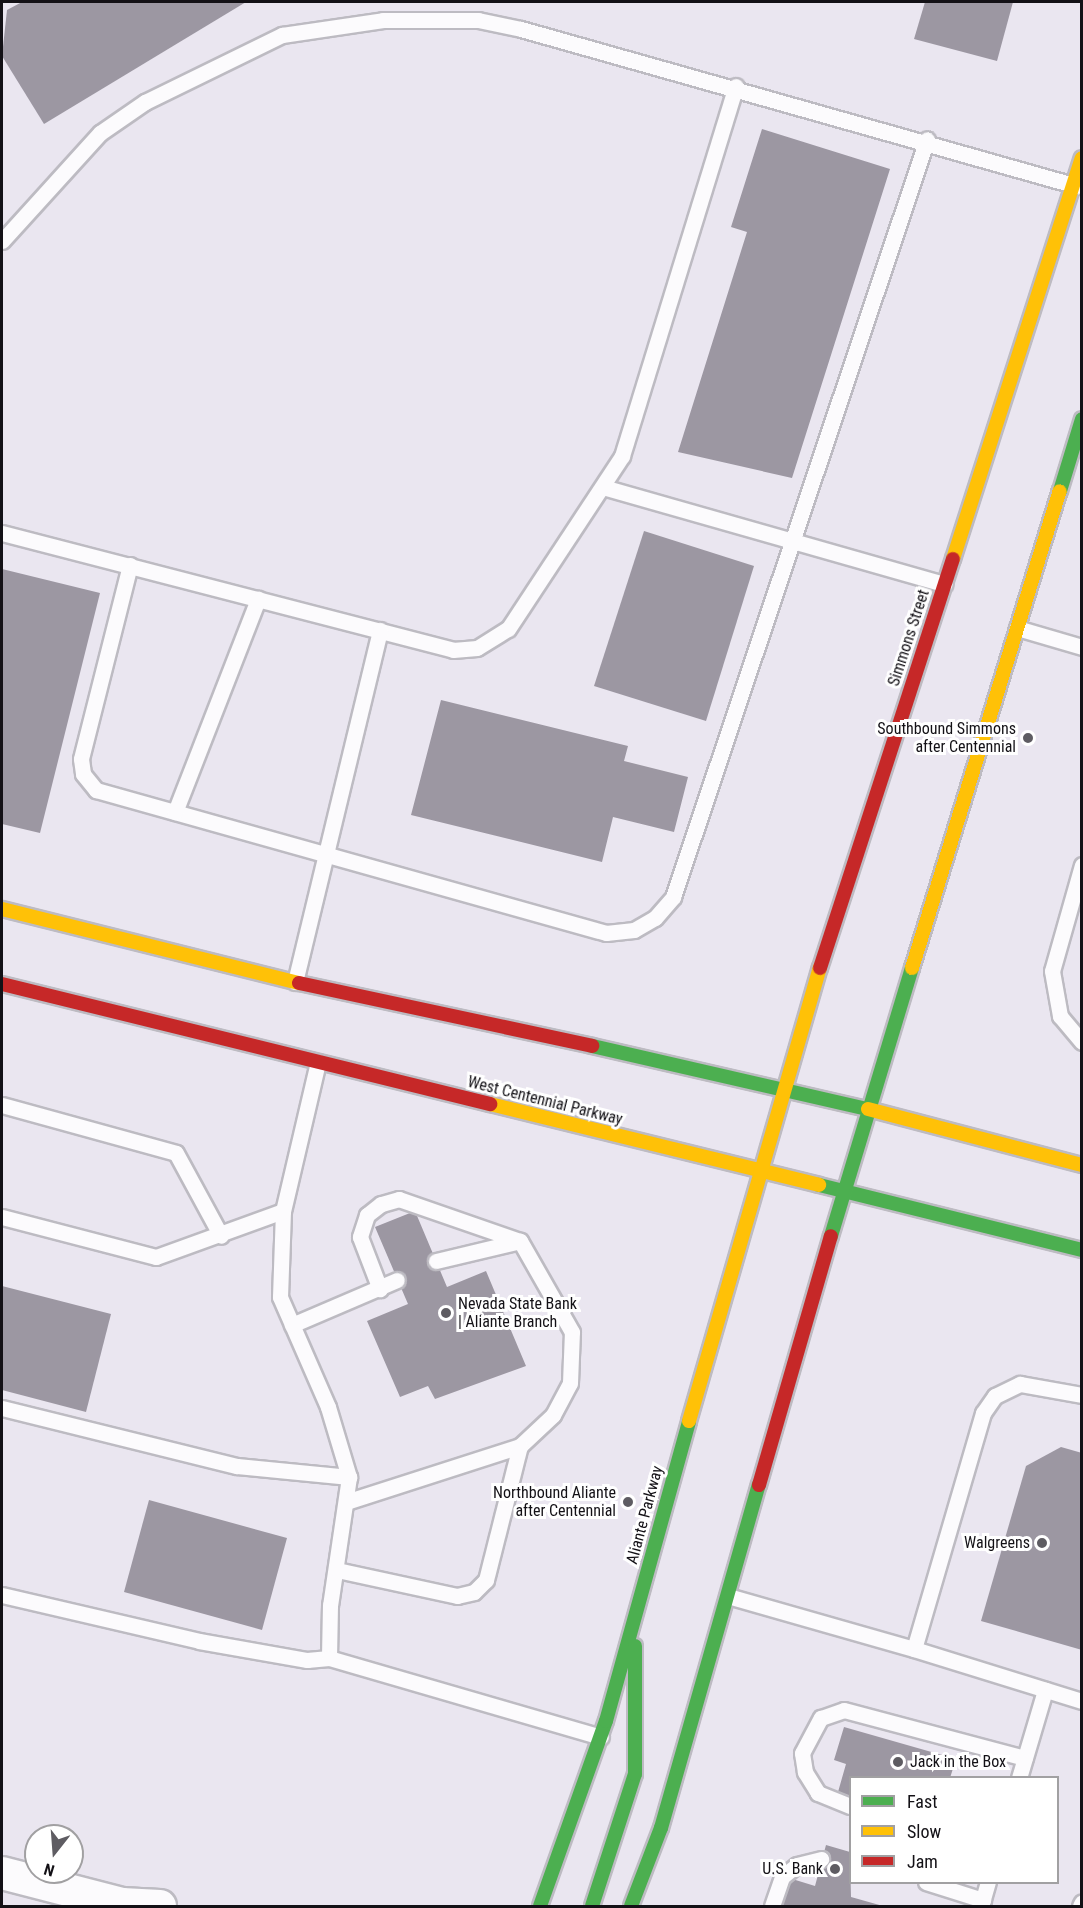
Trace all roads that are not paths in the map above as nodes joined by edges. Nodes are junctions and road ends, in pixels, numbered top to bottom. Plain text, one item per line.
1 (736, 86) junction
2 (927, 139) junction
3 (1082, 158) edge
4 (1077, 186) edge
5 (2, 242) edge
6 (1082, 419) edge
7 (603, 487) junction
8 (2, 533) edge
9 (793, 542) junction
10 (130, 565) junction
11 (944, 584) junction
12 (258, 599) junction
13 (1017, 628) junction
14 (380, 630) junction
15 (1082, 647) edge
16 (175, 812) junction
17 (325, 853) junction
18 (1082, 865) edge
19 (2, 909) edge
20 (295, 982) junction
21 (2, 984) edge
22 (1082, 1042) edge
23 (318, 1062) junction
24 (782, 1087) junction
25 (2, 1105) edge
26 (868, 1111) junction
27 (770, 1129) joint
28 (1082, 1165) edge
29 (757, 1171) junction
30 (843, 1193) junction
31 (283, 1211) junction
32 (2, 1216) edge
33 (221, 1236) junction
34 (520, 1241) junction
35 (1082, 1250) edge
36 (436, 1261) dead end
37 (397, 1280) dead end
38 (380, 1289) junction
39 (292, 1325) junction
40 (1082, 1395) edge
41 (2, 1408) edge
42 (520, 1446) junction
43 (349, 1477) junction
44 (349, 1501) junction
45 (337, 1570) junction
46 (2, 1595) edge
47 (728, 1596) junction
48 (634, 1618) junction
49 (914, 1649) junction
50 (329, 1658) junction
51 (1045, 1690) junction
52 (1082, 1701) edge
53 (600, 1737) junction
54 (1024, 1758) junction
55 (1020, 1776) edge
56 (849, 1806) edge
57 (821, 1859) dead end
58 (2, 1873) edge
59 (931, 1884) edge
60 (987, 1884) edge
61 (982, 1903) edge
62 (160, 1906) edge
63 (540, 1906) edge
64 (592, 1906) edge
65 (631, 1906) edge
66 (772, 1906) edge

1 - 2 lane
1 - 5 lane
1 - 7 lane
2 - 4 lane
2 - 9 lane
3 - 4 main road, Simmons Street
4 - 11 main road, Simmons Street
6 - 13 main road
7 - 9 lane
7 - 14 lane
8 - 10 lane
9 - 11 lane
9 - 17 lane
10 - 12 lane
10 - 16 lane
11 - 24 main road, Simmons Street
12 - 14 lane
12 - 16 lane
13 - 15 lane
13 - 26 main road
14 - 17 lane
16 - 17 lane
17 - 20 lane
18 - 22 lane
19 - 20 main road
20 - 24 main road
21 - 23 main road, West Centennial Parkway
23 - 29 main road, West Centennial Parkway
23 - 31 lane
24 - 26 main road
24 - 27 main road, Simmons Street
25 - 33 lane
26 - 28 main road
26 - 30 main road
27 - 29 main road, Aliante Parkway
29 - 30 main road, West Centennial Parkway
29 - 48 main road, Aliante Parkway
30 - 35 main road, West Centennial Parkway
30 - 47 main road
31 - 33 lane
31 - 39 lane
32 - 33 lane
34 - 36 lane
34 - 38 lane
34 - 42 lane
37 - 38 lane
38 - 39 lane
39 - 43 lane
40 - 49 lane
41 - 43 lane
42 - 44 lane
42 - 45 lane
43 - 44 lane
44 - 45 lane
45 - 50 lane
46 - 50 lane
47 - 49 lane
47 - 65 main road
48 - 53 main road, Aliante Parkway
48 - 64 main road
49 - 51 lane
50 - 53 lane
51 - 52 lane
51 - 54 lane
53 - 63 main road, Aliante Parkway
54 - 55 lane
54 - 56 lane
57 - 66 lane
58 - 62 street
59 - 61 lane
60 - 61 lane

